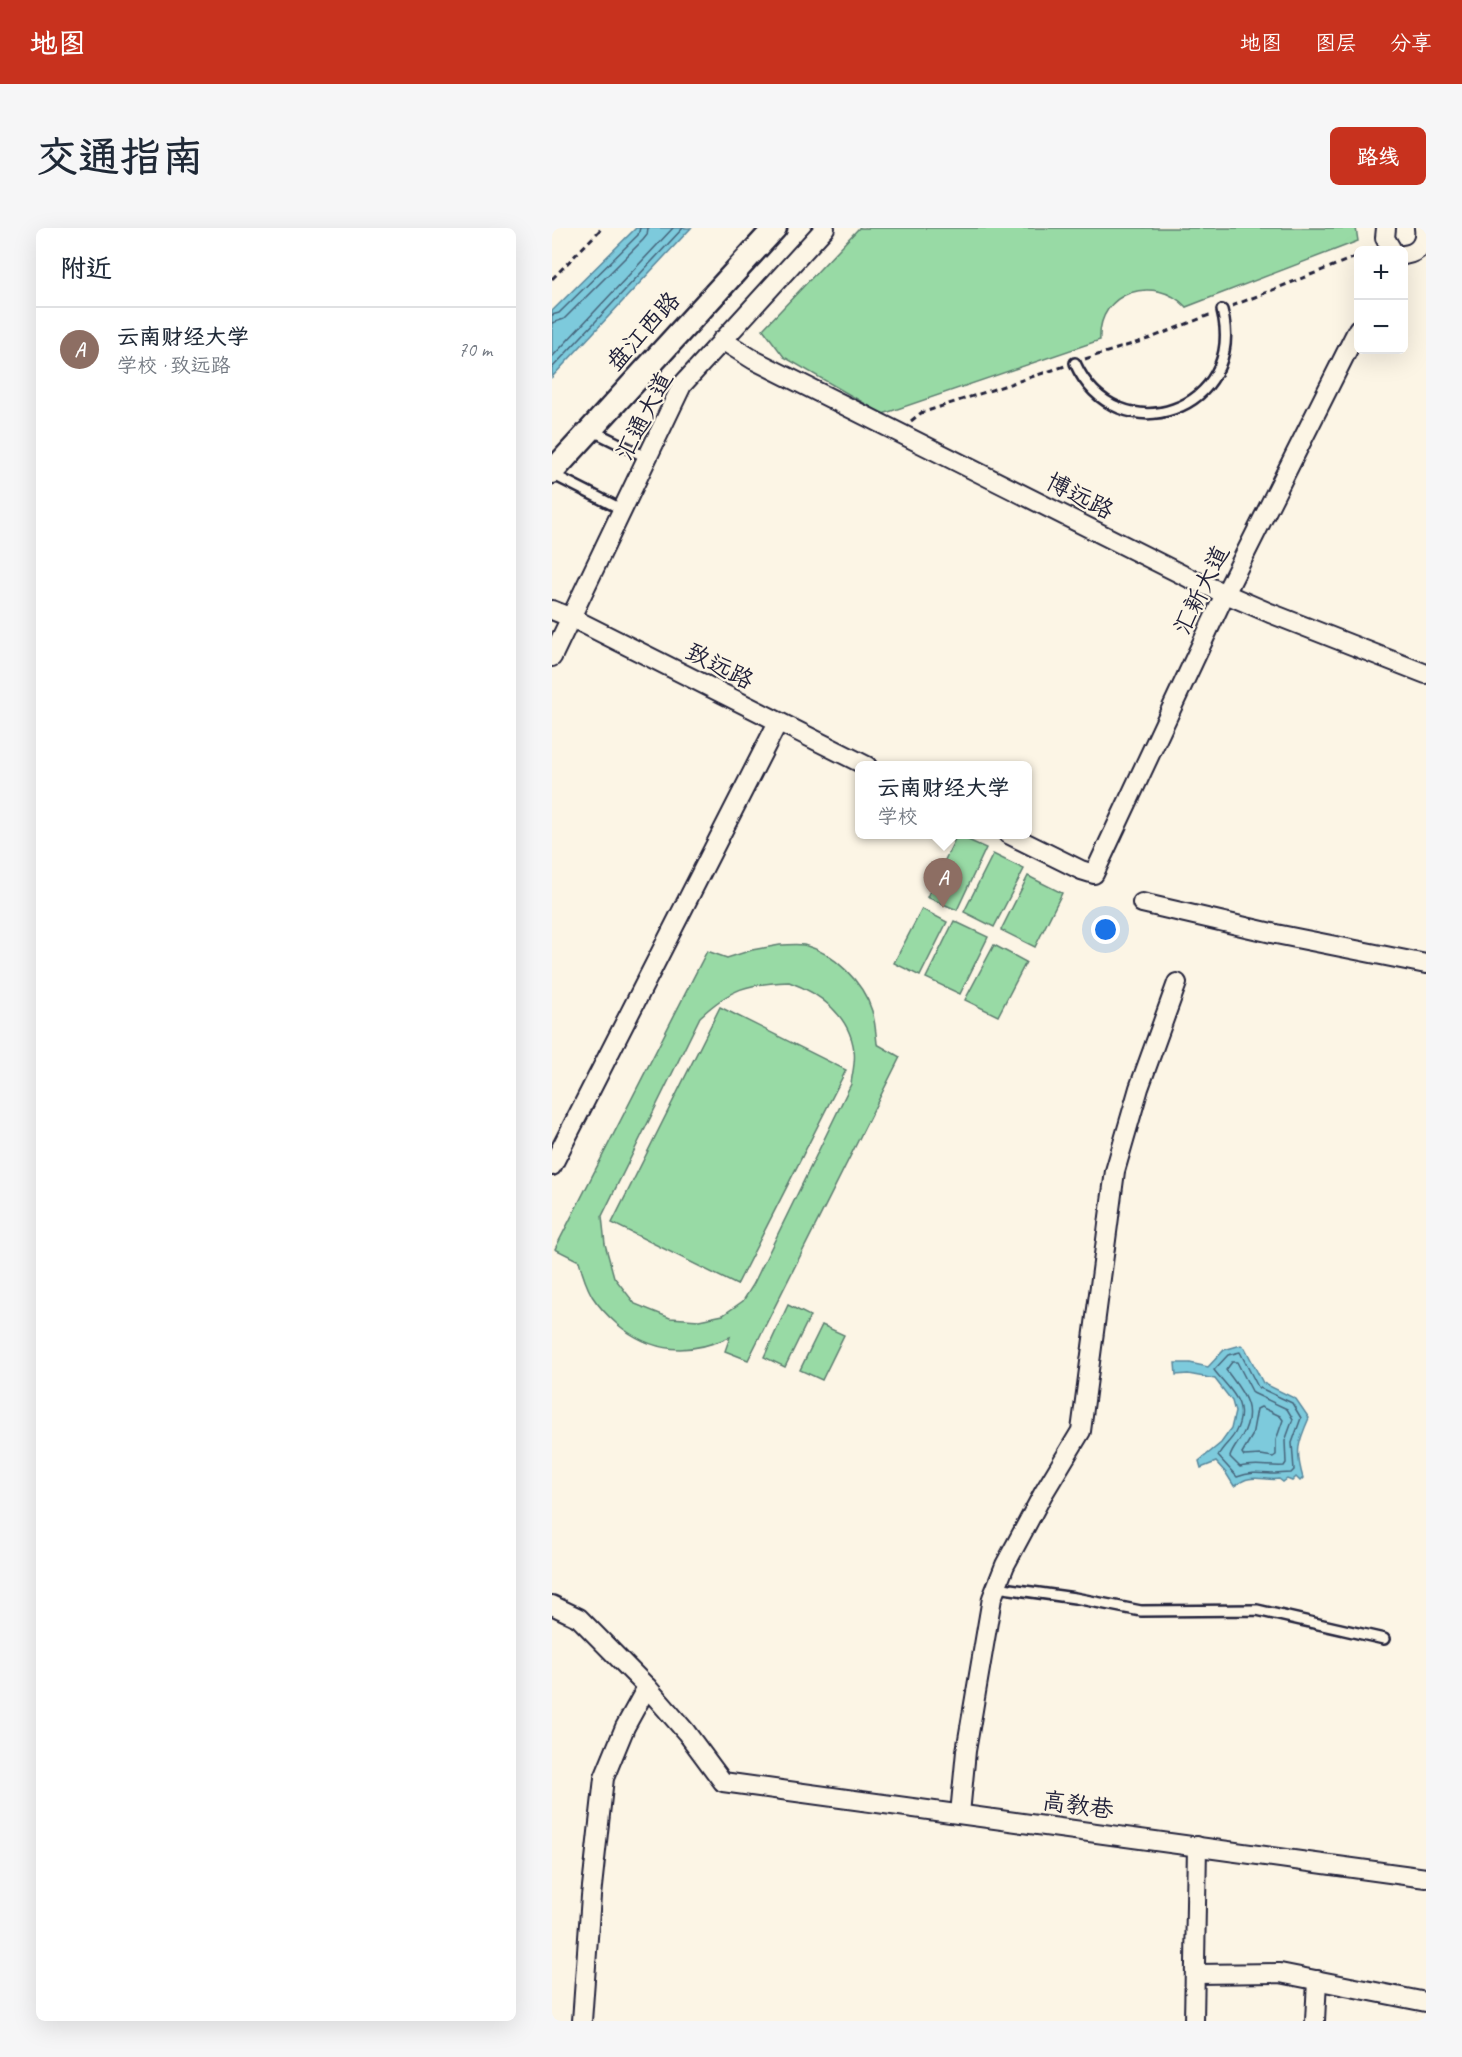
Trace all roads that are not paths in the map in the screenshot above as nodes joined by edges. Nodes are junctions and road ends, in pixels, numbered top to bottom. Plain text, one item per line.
1 (775, 228) edge
2 (825, 228) edge
3 (1386, 228) edge
4 (1425, 234) edge
5 (1389, 246) edge
6 (1408, 254) edge
7 (1222, 310) road end
8 (1354, 339) edge
9 (722, 340) junction
10 (1075, 363) road end
11 (590, 430) junction
12 (648, 458) junction
13 (552, 473) edge
14 (623, 510) junction
15 (1225, 594) junction
16 (552, 610) edge
17 (572, 618) junction
18 (552, 657) edge
19 (1426, 674) edge
20 (778, 722) junction
21 (859, 761) edge
22 (1018, 839) edge
23 (1142, 903) dead end
24 (1426, 964) edge
25 (1177, 983) dead end
26 (552, 1166) edge
27 (996, 1587) junction
28 (552, 1605) edge
29 (1384, 1639) dead end
30 (647, 1687) junction
31 (960, 1814) junction
32 (1197, 1846) junction
33 (1426, 1878) edge
34 (1195, 1974) junction
35 (1317, 1980) junction
36 (1426, 2002) edge
37 (582, 2021) edge
38 (1194, 2021) edge
39 (1315, 2021) edge

1 - 11 street, 盘江西路
2 - 9 street, 汇通大道
3 - 5 street
4 - 6 street
7 - 10 lane
8 - 15 street, 汇新大道
9 - 12 street, 汇通大道
9 - 15 street, 博远路
11 - 12 lane
11 - 13 street, 盘江西路
12 - 14 street, 汇通大道
13 - 14 lane
14 - 17 street, 汇通大道
15 - 19 street, 博远路
15 - 22 street, 汇新大道
16 - 17 street, 致远路
17 - 18 street, 汇通大道
17 - 20 street, 致远路
20 - 21 street, 致远路
20 - 26 street
23 - 24 street
25 - 27 street
27 - 29 lane
27 - 31 street
28 - 30 street
30 - 31 street, 高教巷
30 - 37 street
31 - 32 street, 高教巷
32 - 33 street, 高教巷
32 - 34 street
34 - 35 street
34 - 38 street
35 - 36 street
35 - 39 street

